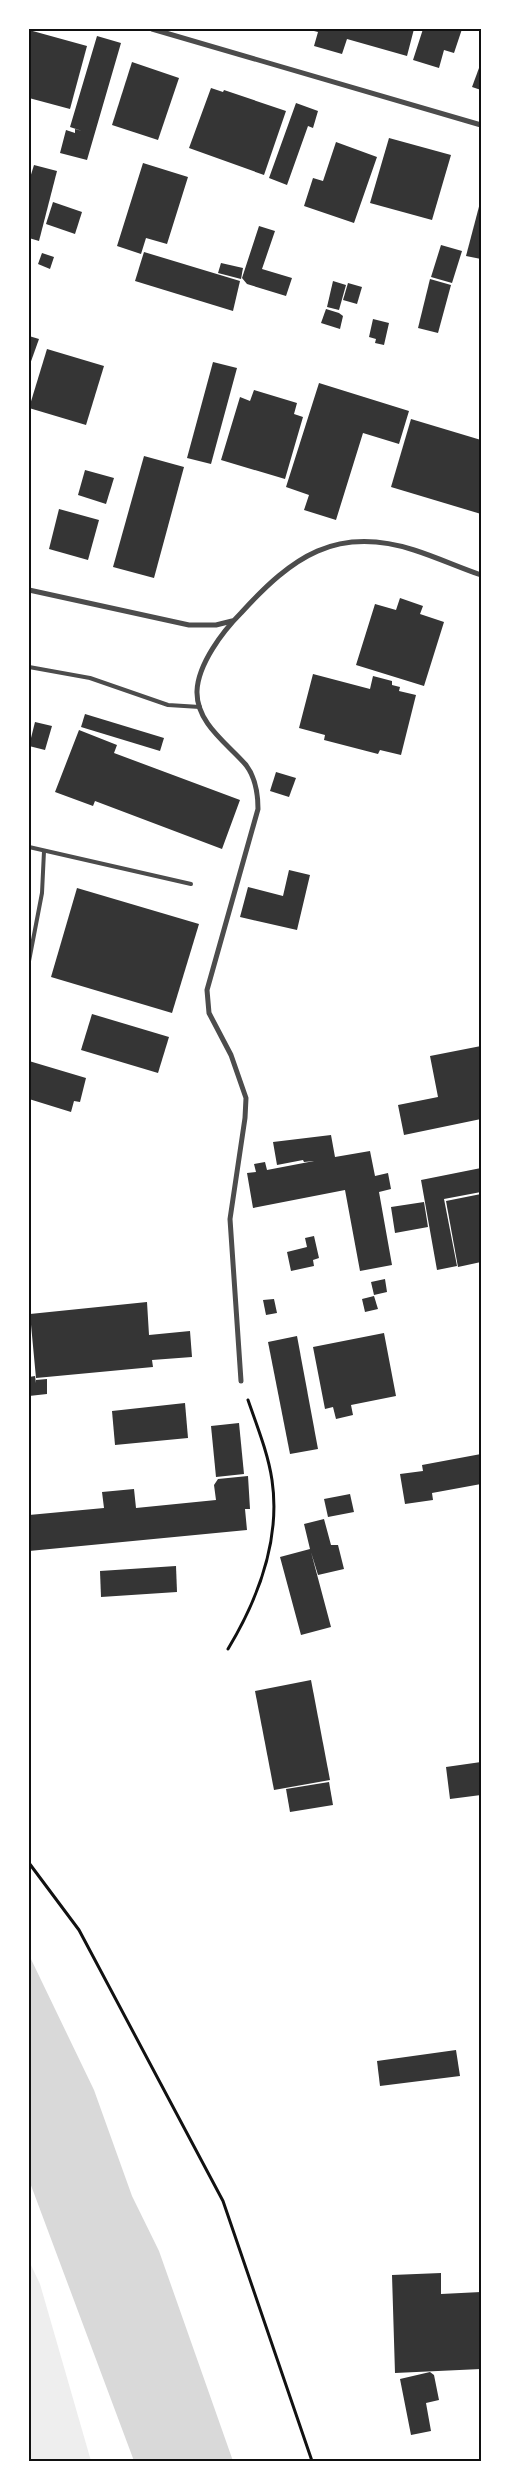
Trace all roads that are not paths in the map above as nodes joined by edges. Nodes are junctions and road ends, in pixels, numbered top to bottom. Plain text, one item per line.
1 (152, 29) edge
2 (481, 125) edge
3 (481, 575) edge
4 (29, 590) edge
5 (233, 621) junction
6 (29, 666) edge
7 (200, 707) junction
8 (29, 847) edge
9 (44, 851) junction
10 (191, 884) dead end
11 (29, 961) edge
12 (241, 1381) road end

1 - 2 street
3 - 5 street
4 - 5 street
5 - 7 street
6 - 7 lane
7 - 12 street
8 - 9 lane
9 - 10 lane
9 - 11 lane

